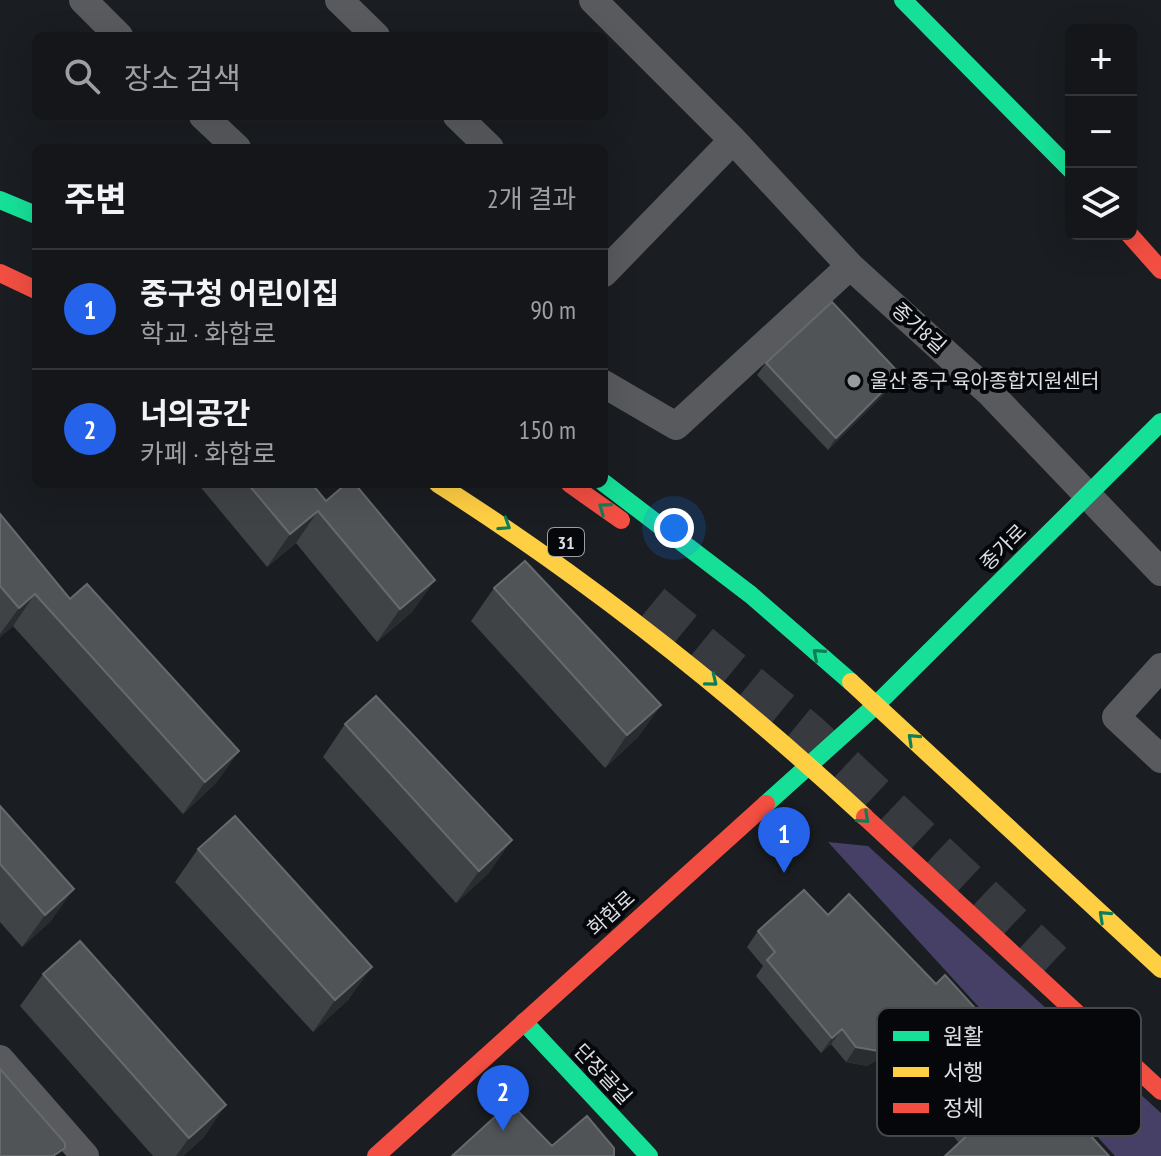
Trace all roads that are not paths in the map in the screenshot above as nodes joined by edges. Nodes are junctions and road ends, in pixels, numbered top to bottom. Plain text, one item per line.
1 (339, 0) edge
2 (593, 0) edge
3 (903, 0) edge
4 (372, 32) edge
5 (207, 120) edge
6 (461, 120) edge
7 (733, 140) junction
8 (233, 144) edge
9 (486, 144) edge
10 (1069, 168) edge
11 (0, 187) edge
12 (32, 198) edge
13 (0, 200) edge
14 (32, 213) edge
15 (1134, 240) edge
16 (608, 265) edge
17 (850, 266) junction
18 (1161, 270) edge
19 (0, 273) edge
20 (32, 288) edge
21 (608, 386) edge
22 (1161, 422) edge
23 (608, 486) edge
24 (444, 488) edge
25 (576, 488) edge
26 (1087, 494) junction
27 (683, 566) dead end
28 (1161, 572) edge
29 (1161, 667) edge
30 (876, 705) junction
31 (1161, 759) edge
32 (807, 764) junction
33 (1161, 969) edge
34 (1068, 1008) edge
35 (524, 1022) junction
36 (0, 1059) edge
37 (1141, 1073) edge
38 (1161, 1091) edge
39 (85, 1156) edge
40 (376, 1156) edge
41 (649, 1156) edge

1 - 4 street
2 - 7 street, 종가8길
3 - 10 main road
5 - 8 street
6 - 9 street
7 - 16 street
7 - 17 street, 종가8길
11 - 12 main road
13 - 14 main road
15 - 18 main road
17 - 21 street
17 - 26 street, 종가8길
19 - 20 main road
22 - 26 main road, 종가로
30 -> 23 main road
24 -> 32 main road
27 -> 25 main road, 31
26 - 28 street, 종가8길
26 - 30 main road, 종가로
29 - 31 street
30 - 32 main road, 화합로
33 -> 30 main road
32 -> 34 main road
32 - 35 main road, 화합로
35 - 40 main road, 화합로
35 - 41 main road, 단장골길
36 - 39 street
37 -> 38 main road

